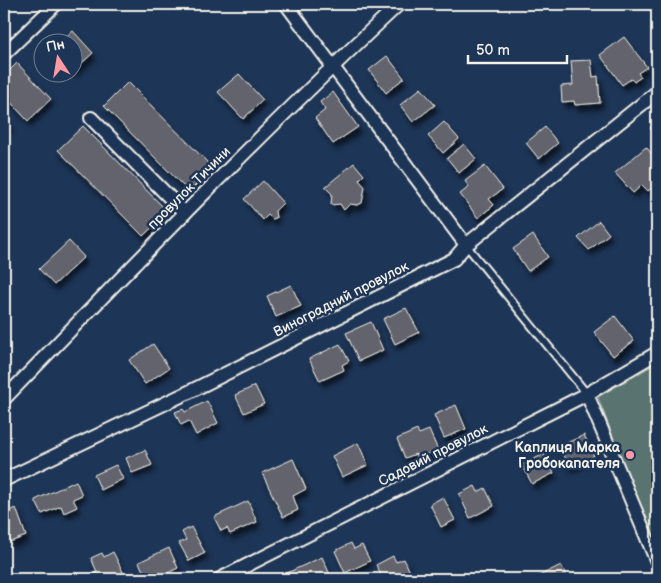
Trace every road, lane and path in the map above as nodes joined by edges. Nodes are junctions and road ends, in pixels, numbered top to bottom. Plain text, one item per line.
1 (56, 4) edge
2 (286, 4) edge
3 (399, 4) edge
4 (4, 54) edge
5 (333, 66) junction
6 (657, 92) edge
7 (91, 118) dead end
8 (185, 213) junction
9 (466, 245) junction
10 (657, 352) edge
11 (587, 394) junction
12 (4, 399) edge
13 (4, 480) edge
14 (657, 562) edge
15 (220, 579) edge

1 - 4 street
2 - 5 street
3 - 5 street, провулок Тичини
5 - 8 street, провулок Тичини
5 - 9 street
6 - 9 street, Виноградний провулок
7 - 8 street
8 - 12 street, провулок Тичини
9 - 11 lane
9 - 13 street, Виноградний провулок
10 - 11 street, Садовий провулок
11 - 14 street
11 - 15 street, Садовий провулок

